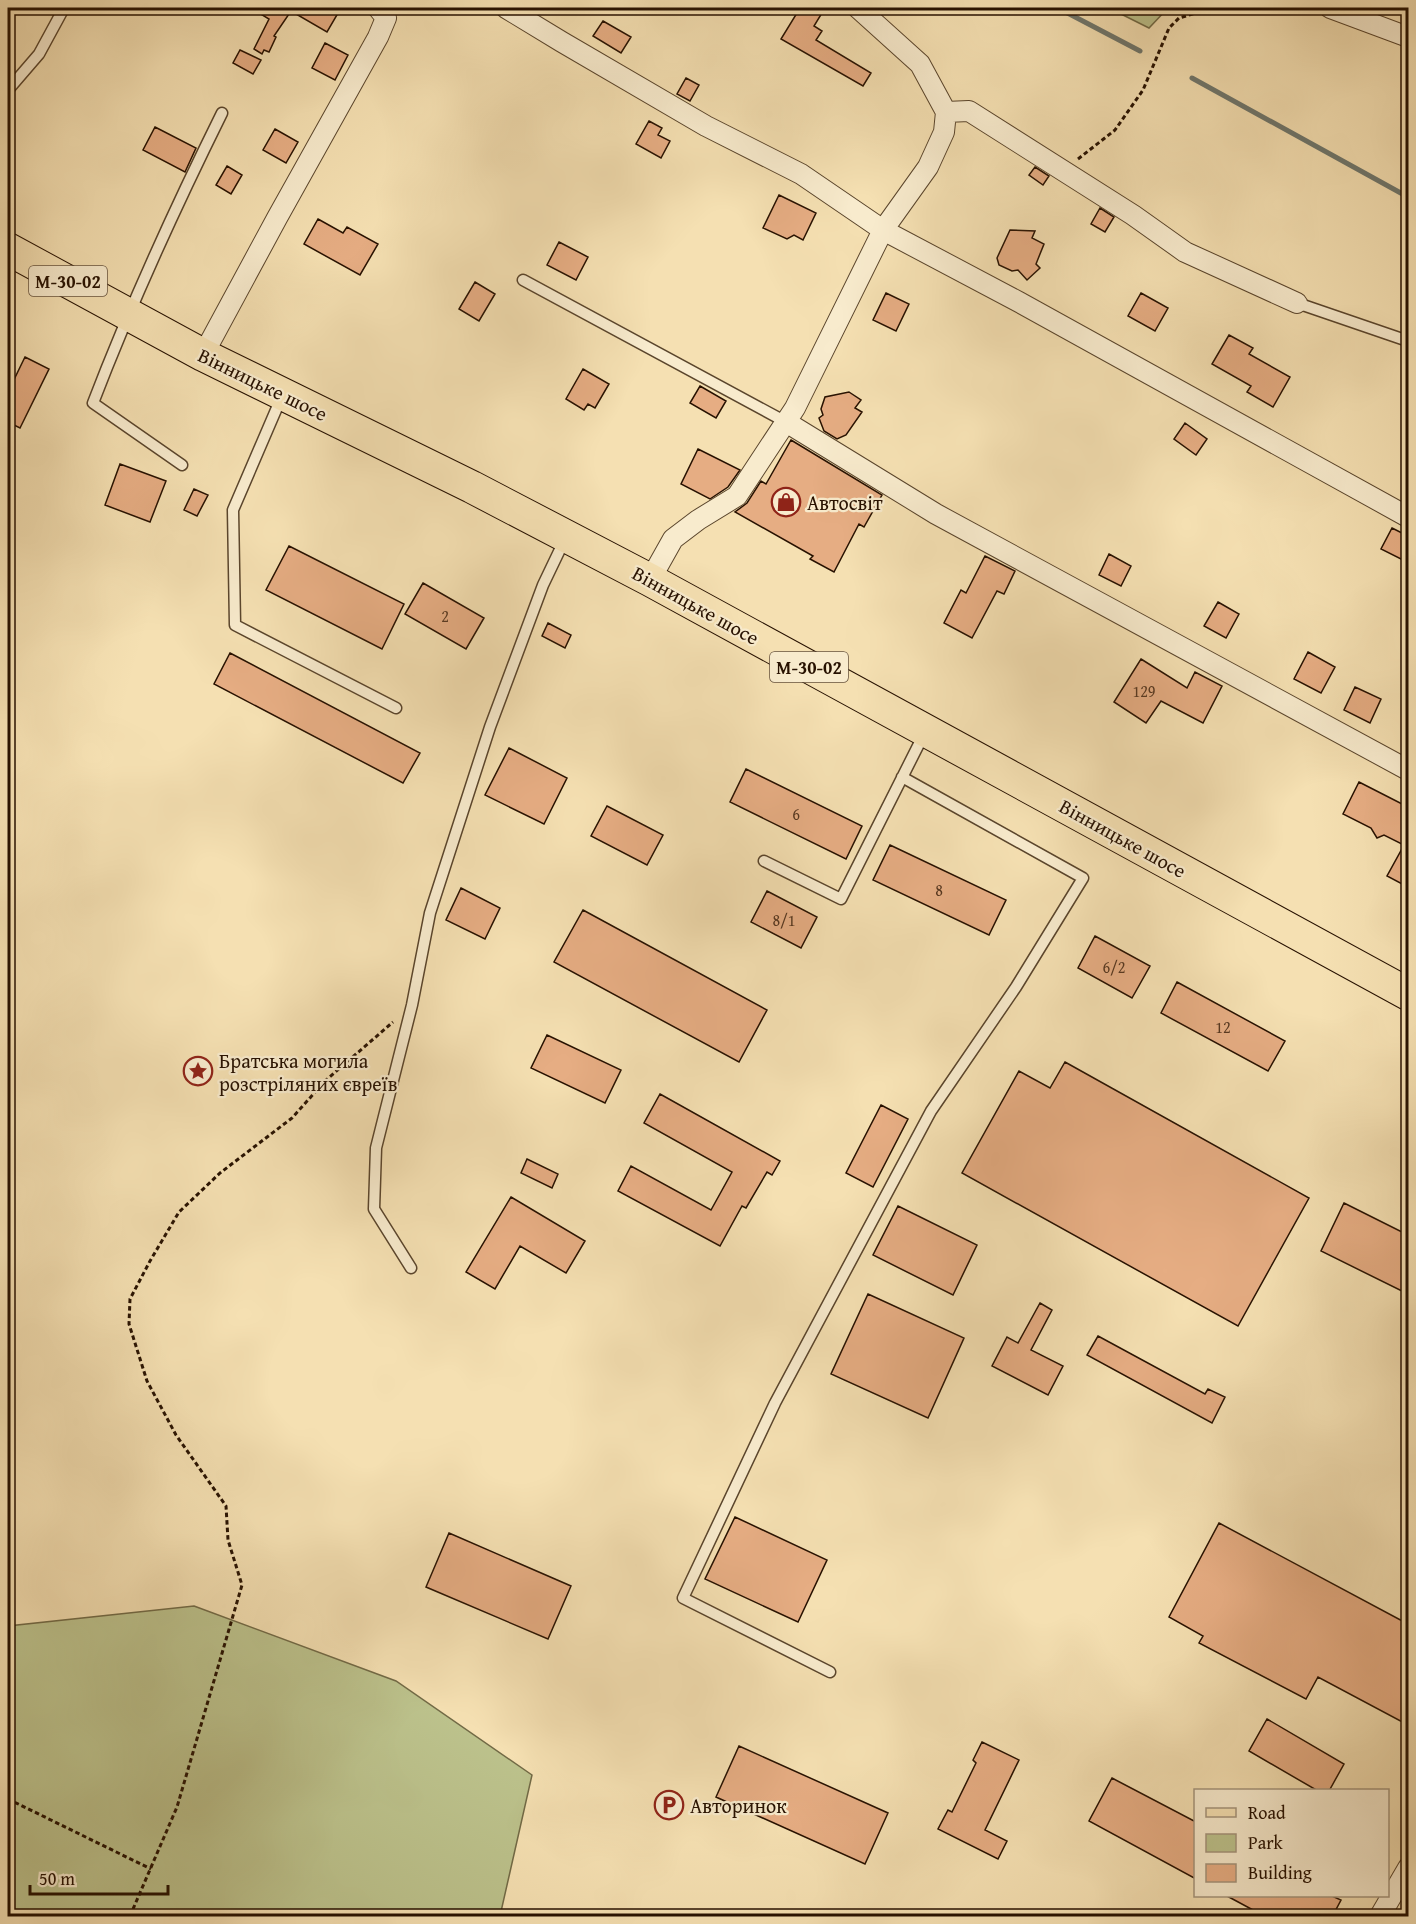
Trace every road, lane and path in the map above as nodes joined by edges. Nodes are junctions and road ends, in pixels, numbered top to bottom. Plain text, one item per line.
1 (64, 8) edge
2 (507, 8) edge
3 (858, 8) edge
4 (1204, 8) edge
5 (1330, 8) edge
6 (385, 11) edge
7 (1408, 37) edge
8 (920, 64) junction
9 (8, 90) edge
10 (969, 111) junction
11 (946, 112) junction
12 (222, 113) dead end
13 (1062, 171) junction
14 (883, 230) junction
15 (8, 249) edge
16 (523, 280) dead end
17 (1298, 303) joint
18 (129, 314) junction
19 (1408, 341) edge
20 (202, 355) junction
21 (282, 394) junction
22 (786, 422) junction
23 (182, 465) dead end
24 (1408, 517) edge
25 (566, 536) junction
26 (650, 580) junction
27 (396, 708) dead end
28 (926, 731) junction
29 (1408, 770) edge
30 (902, 777) junction
31 (764, 861) dead end
32 (1408, 994) edge
33 (412, 1005) junction
34 (411, 1268) dead end
35 (830, 1672) dead end
36 (8, 1799) edge
37 (1408, 1868) edge
38 (151, 1869) junction
39 (130, 1917) edge
40 (1380, 1917) edge

1 - 9 lane
2 - 14 street
3 - 8 street
4 - 13 path
5 - 7 street
6 - 20 street
8 - 10 street
8 - 11 street
10 - 11 street
10 - 13 street
11 - 14 street
12 - 18 lane
13 - 17 street
14 - 22 street
14 - 24 street
15 - 18 main road, Вінницьке шосе / М-30-02
16 - 22 lane
17 - 19 lane
18 - 20 main road, Вінницьке шосе / М-30-02
18 - 23 lane
20 - 21 main road, Вінницьке шосе / М-30-02
21 - 25 main road, Вінницьке шосе / М-30-02
21 - 27 lane
22 - 26 street
22 - 29 street
25 - 26 main road, Вінницьке шосе / М-30-02
25 - 33 lane
26 - 28 main road, Вінницьке шосе / М-30-02
28 - 30 lane
28 - 32 main road, Вінницьке шосе / М-30-02
30 - 31 lane
30 - 35 lane
33 - 34 lane
33 - 38 path
36 - 38 path
37 - 40 street
38 - 39 path

